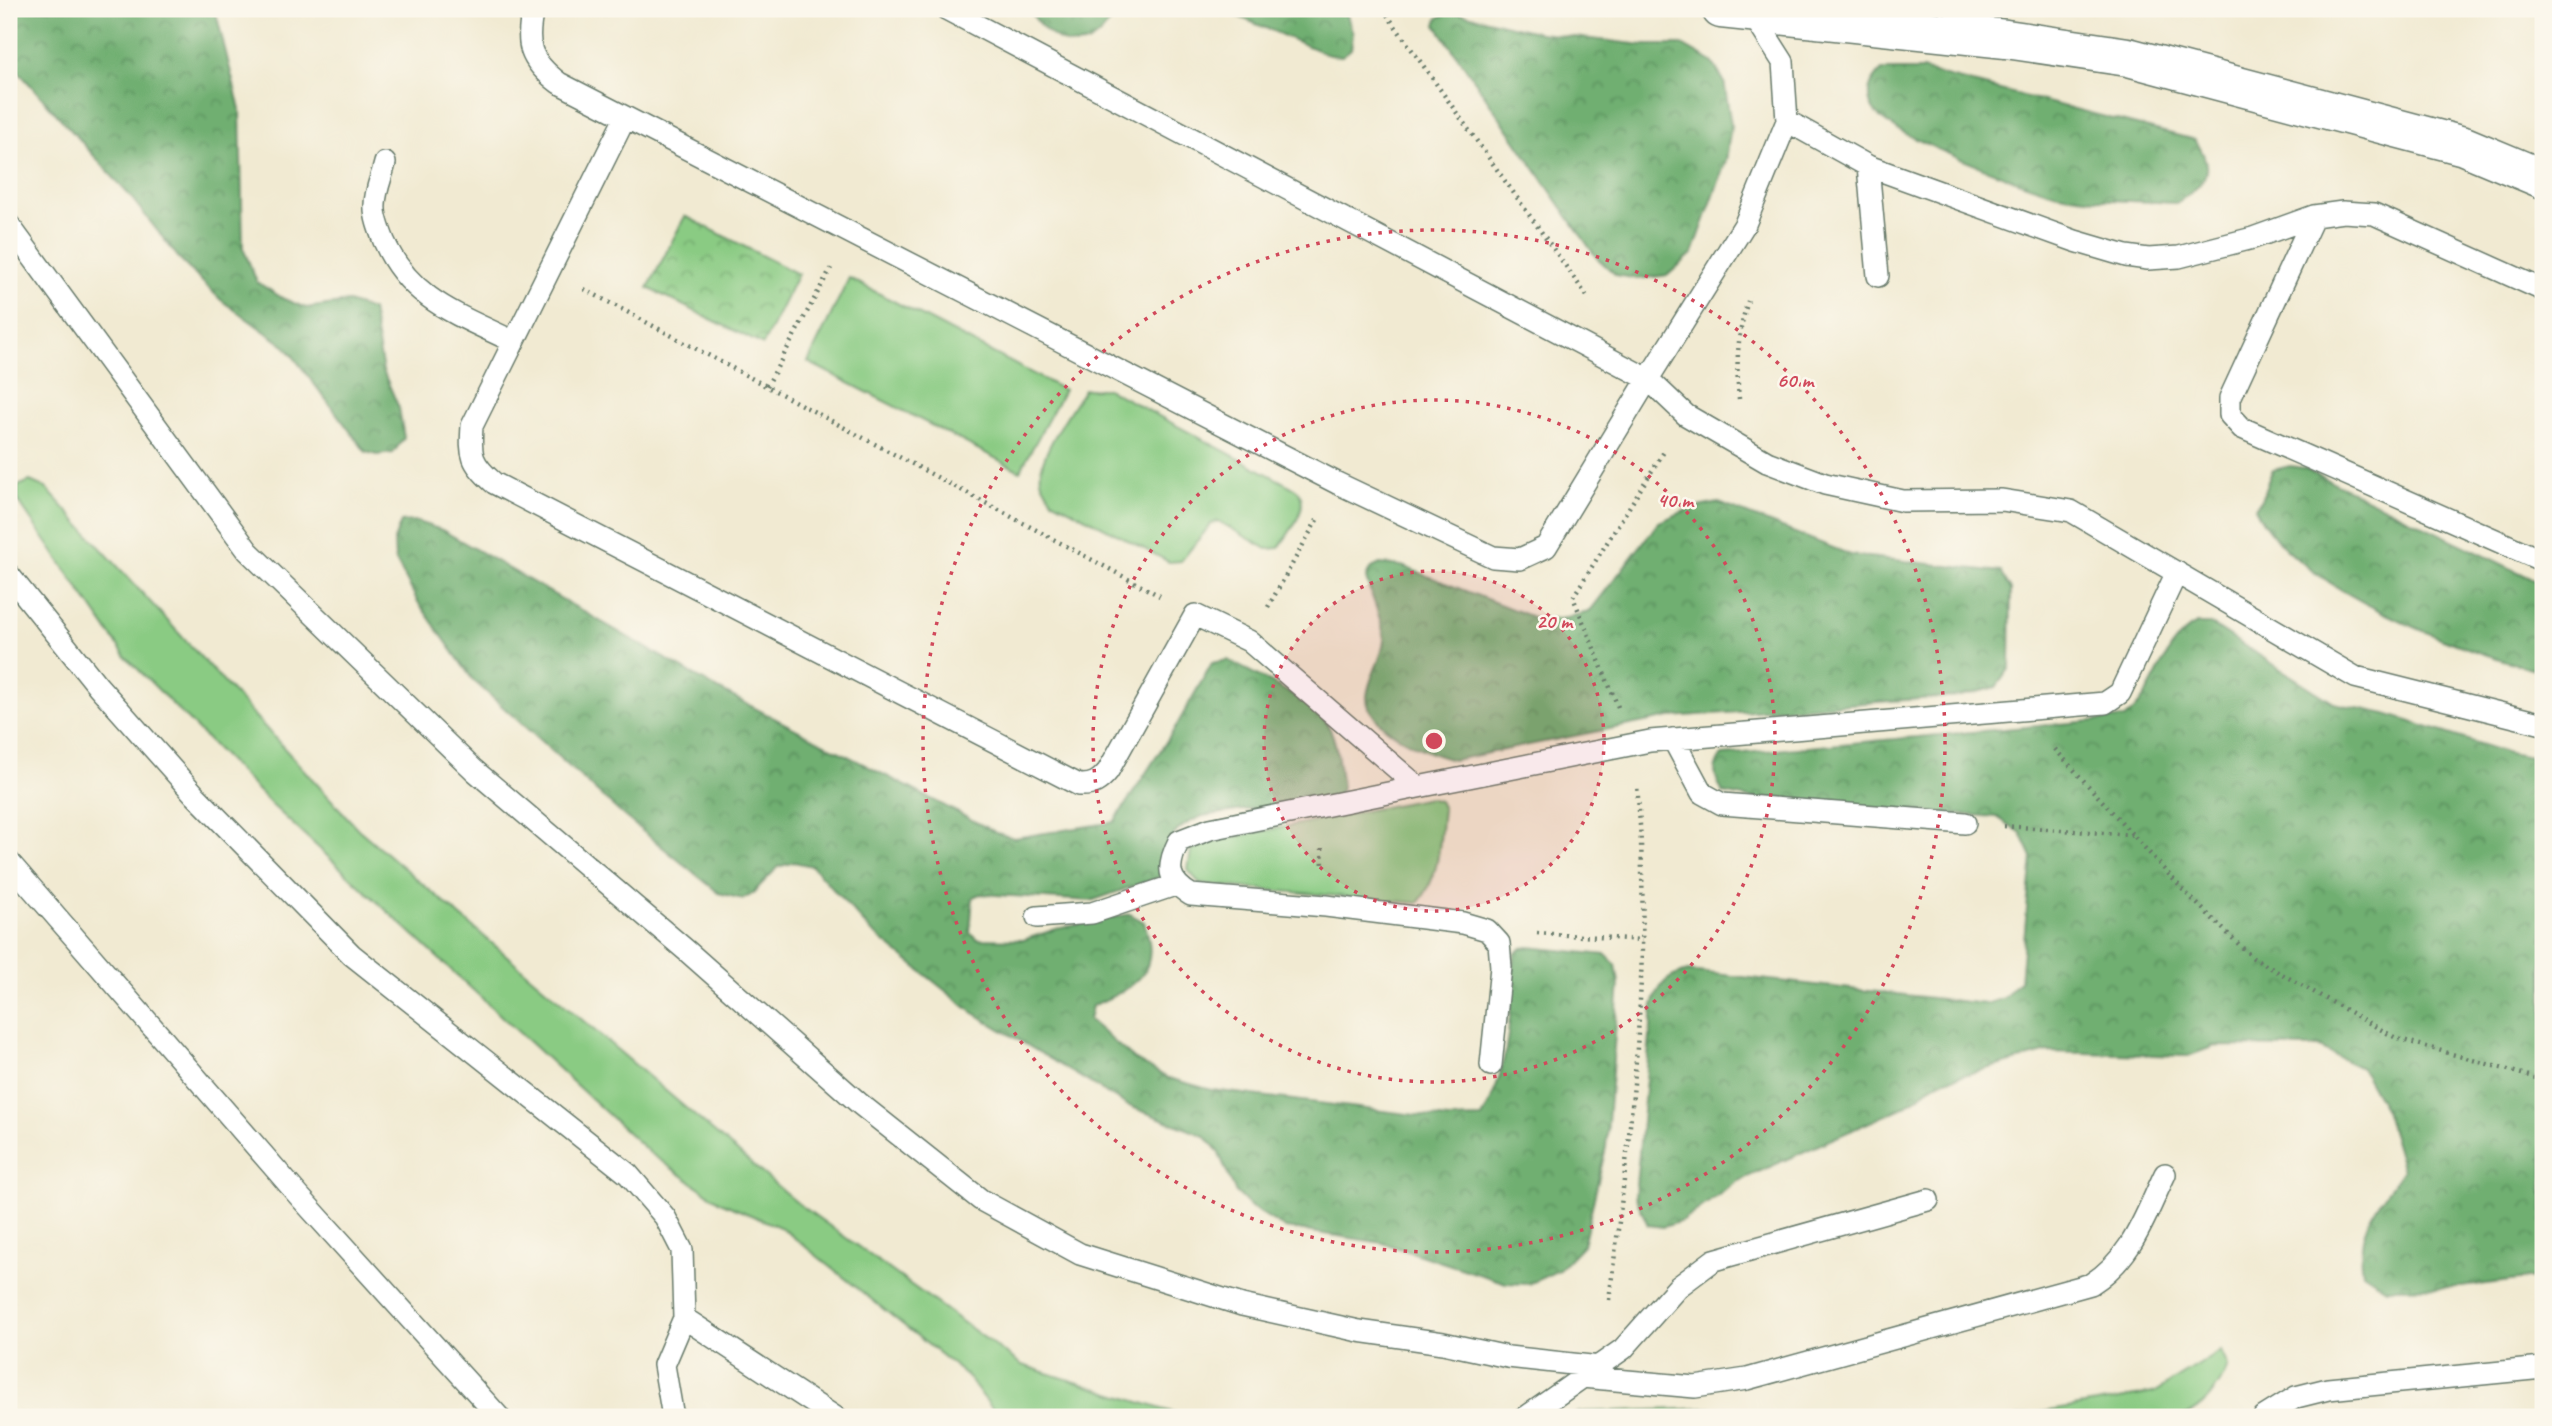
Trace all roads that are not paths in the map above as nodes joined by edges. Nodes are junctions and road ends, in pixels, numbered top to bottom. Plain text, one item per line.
1 (533, 9) edge
2 (946, 9) edge
3 (1741, 10) edge
4 (625, 118) junction
5 (1787, 121) junction
6 (385, 163) dead end
7 (1867, 166) junction
8 (2543, 179) edge
9 (2314, 216) junction
10 (9, 225) edge
11 (1878, 276) dead end
12 (2543, 290) edge
13 (512, 341) junction
14 (1648, 379) junction
15 (2543, 561) edge
16 (2177, 572) junction
17 (9, 575) edge
18 (2543, 724) edge
19 (1673, 739) junction
20 (1418, 787) junction
21 (1965, 823) road end
22 (9, 862) edge
23 (1175, 885) junction
24 (1037, 917) dead end
25 (1491, 1065) dead end
26 (2165, 1174) dead end
27 (1928, 1200) dead end
28 (684, 1318) junction
29 (2543, 1368) edge
30 (1591, 1372) junction
31 (499, 1417) edge
32 (673, 1417) edge
33 (835, 1417) edge
34 (1526, 1417) edge
35 (2264, 1417) edge

1 - 4 lane
2 - 14 lane
3 - 5 lane
3 - 8 street
4 - 13 lane
4 - 14 lane
5 - 7 lane
5 - 14 lane
6 - 13 lane
7 - 9 lane
7 - 11 lane
9 - 12 lane
9 - 15 lane
10 - 30 lane
13 - 20 lane
14 - 16 lane
16 - 18 lane
16 - 19 lane
17 - 28 lane
19 - 20 lane
19 - 21 lane
20 - 23 lane
22 - 31 lane
23 - 24 lane
23 - 25 lane
26 - 30 lane
27 - 30 lane
28 - 32 lane
28 - 33 lane
29 - 35 lane
30 - 34 lane

